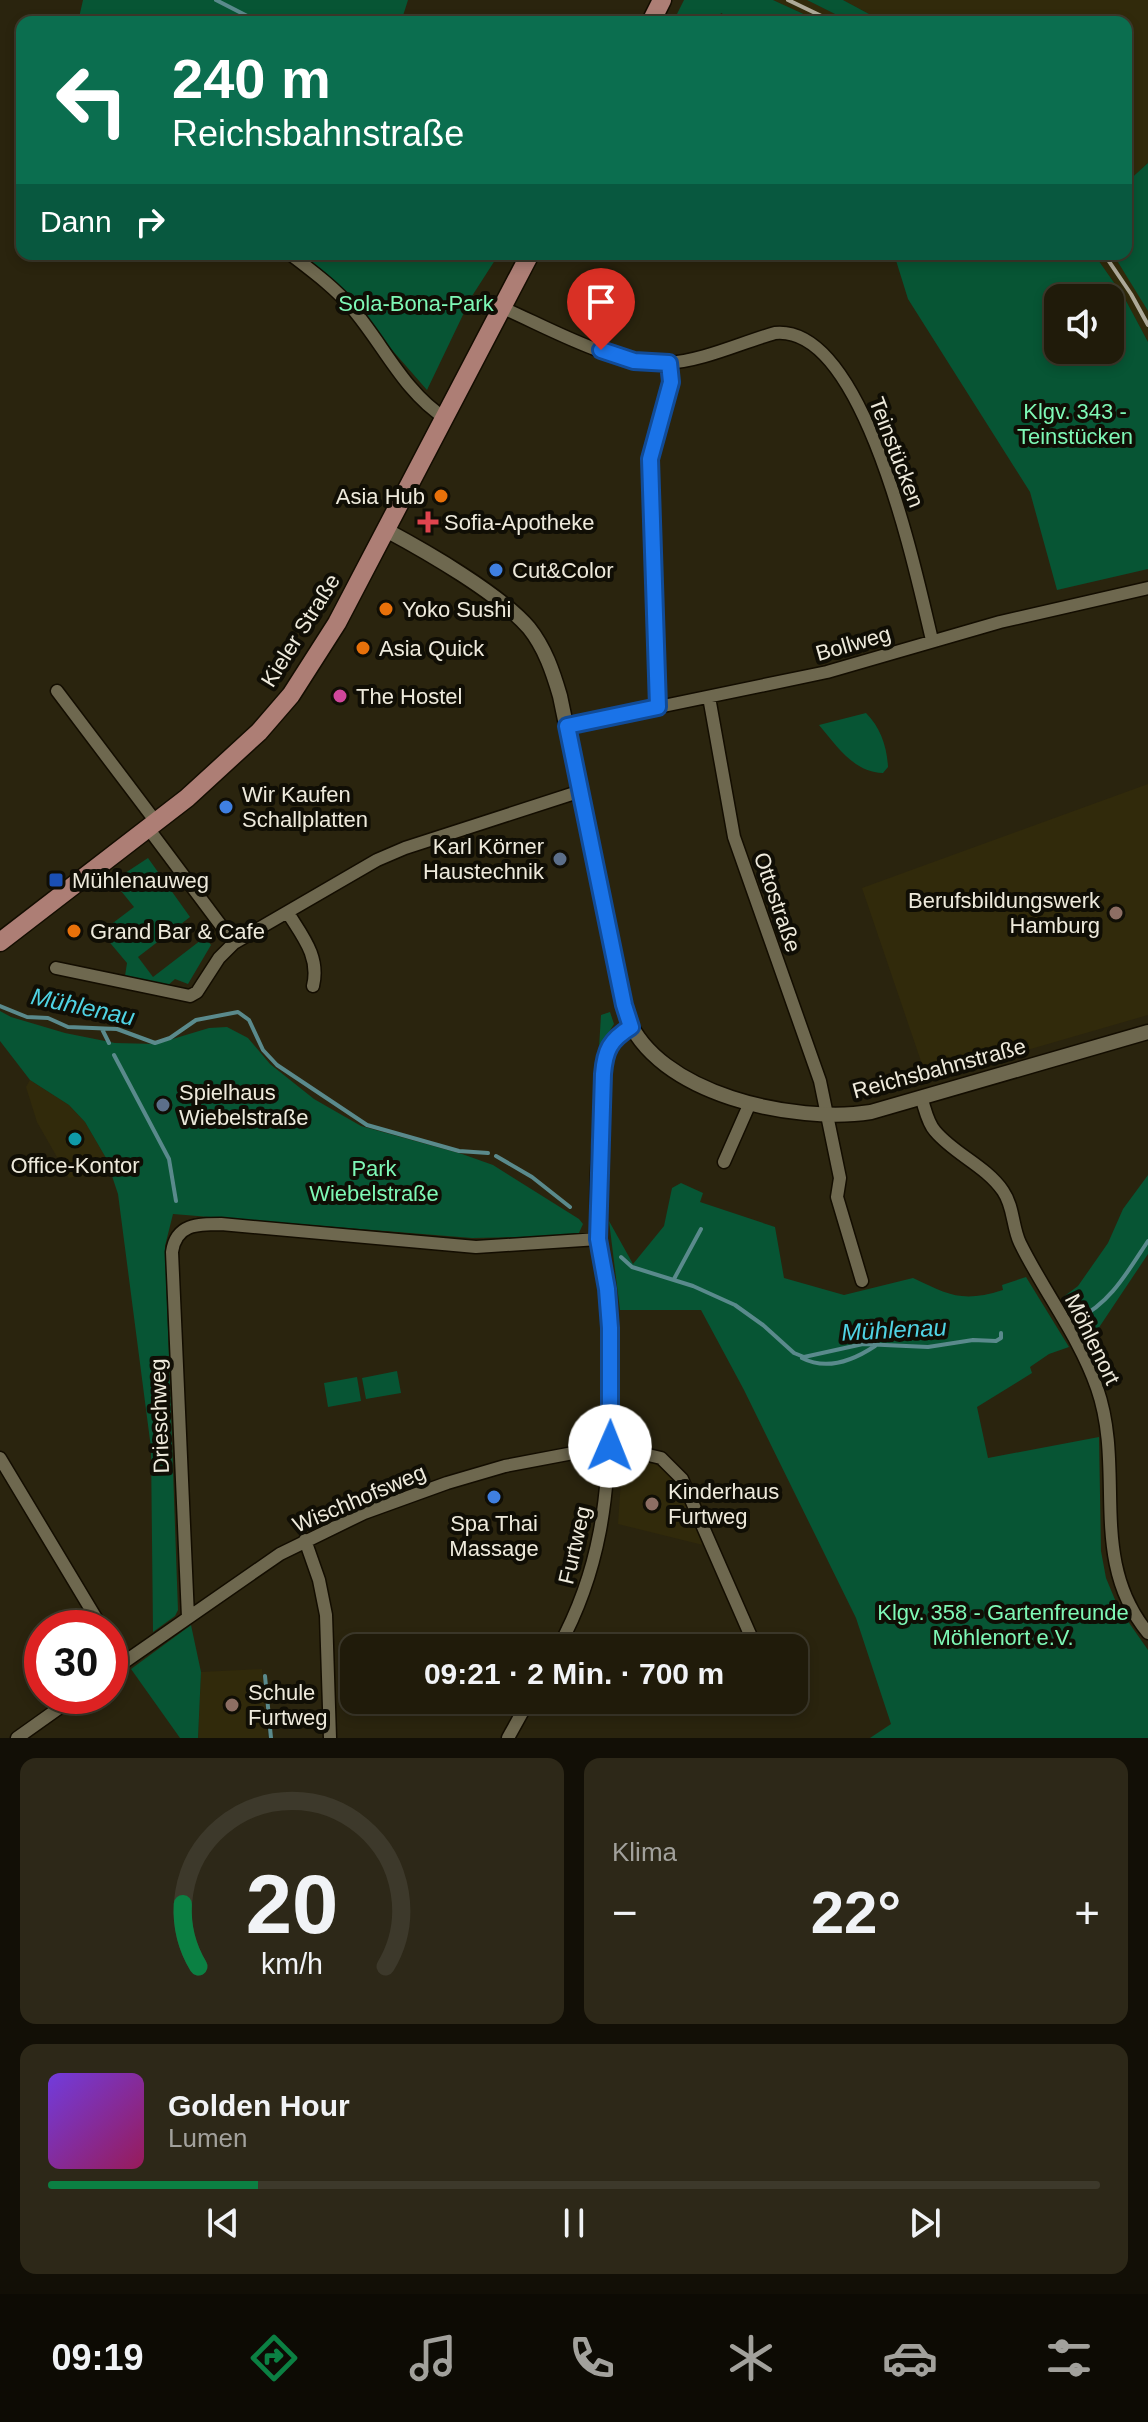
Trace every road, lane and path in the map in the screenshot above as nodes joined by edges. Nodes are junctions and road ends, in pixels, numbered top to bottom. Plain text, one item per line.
1 (298, 260) edge
2 (527, 260) edge
3 (503, 308) junction
4 (669, 363) junction
5 (445, 418) junction
6 (386, 530) junction
7 (1148, 588) edge
8 (932, 640) junction
9 (57, 691) dead end
10 (709, 697) junction
11 (658, 707) junction
12 (567, 726) junction
13 (581, 791) junction
14 (152, 825) junction
15 (288, 913) junction
16 (0, 942) edge
17 (234, 943) junction
18 (56, 968) dead end
19 (313, 986) dead end
20 (631, 1027) junction
21 (1148, 1032) edge
22 (921, 1097) junction
23 (750, 1103) junction
24 (827, 1115) junction
25 (724, 1162) dead end
26 (598, 1239) junction
27 (862, 1281) dead end
28 (610, 1446) junction
29 (0, 1458) edge
30 (305, 1540) junction
31 (91, 1610) edge
32 (188, 1617) junction
33 (1148, 1633) edge
34 (565, 1634) edge
35 (748, 1634) edge
36 (128, 1659) edge
37 (51, 1714) edge
38 (521, 1714) edge
39 (17, 1738) edge
40 (330, 1738) edge
41 (508, 1738) edge

1 - 5 street
2 - 3 main road, Kieler Straße
3 - 4 street
3 - 5 main road, Kieler Straße
4 - 8 street, Teinstücken
4 - 11 street
5 - 6 main road, Kieler Straße
6 - 12 street, Reichsbahnstraße
6 - 14 main road, Kieler Straße
7 - 8 street, Bollweg
8 - 10 street, Bollweg
9 - 14 street
10 - 11 street, Bollweg
10 - 24 street, Ottostraße
11 - 12 street, Bollweg
12 - 13 street, Reichsbahnstraße
13 - 15 street
13 - 20 street, Reichsbahnstraße
14 - 16 main road, Kieler Straße
14 - 17 street
15 - 17 street
15 - 19 street
17 - 18 street
20 - 23 street, Reichsbahnstraße
20 - 26 street, Furtweg
21 - 22 street, Reichsbahnstraße
22 - 24 street, Reichsbahnstraße
22 - 33 street, Möhlenort
23 - 24 street, Reichsbahnstraße
23 - 25 street
24 - 27 street, Ottostraße
26 - 28 street, Furtweg
26 - 32 street, Drieschweg
28 - 30 street, Wischhofsweg
28 - 34 street, Furtweg
28 - 35 street
29 - 31 street
30 - 32 street, Wischhofsweg
30 - 40 street
32 - 36 street, Wischhofsweg
37 - 39 street
38 - 41 street

